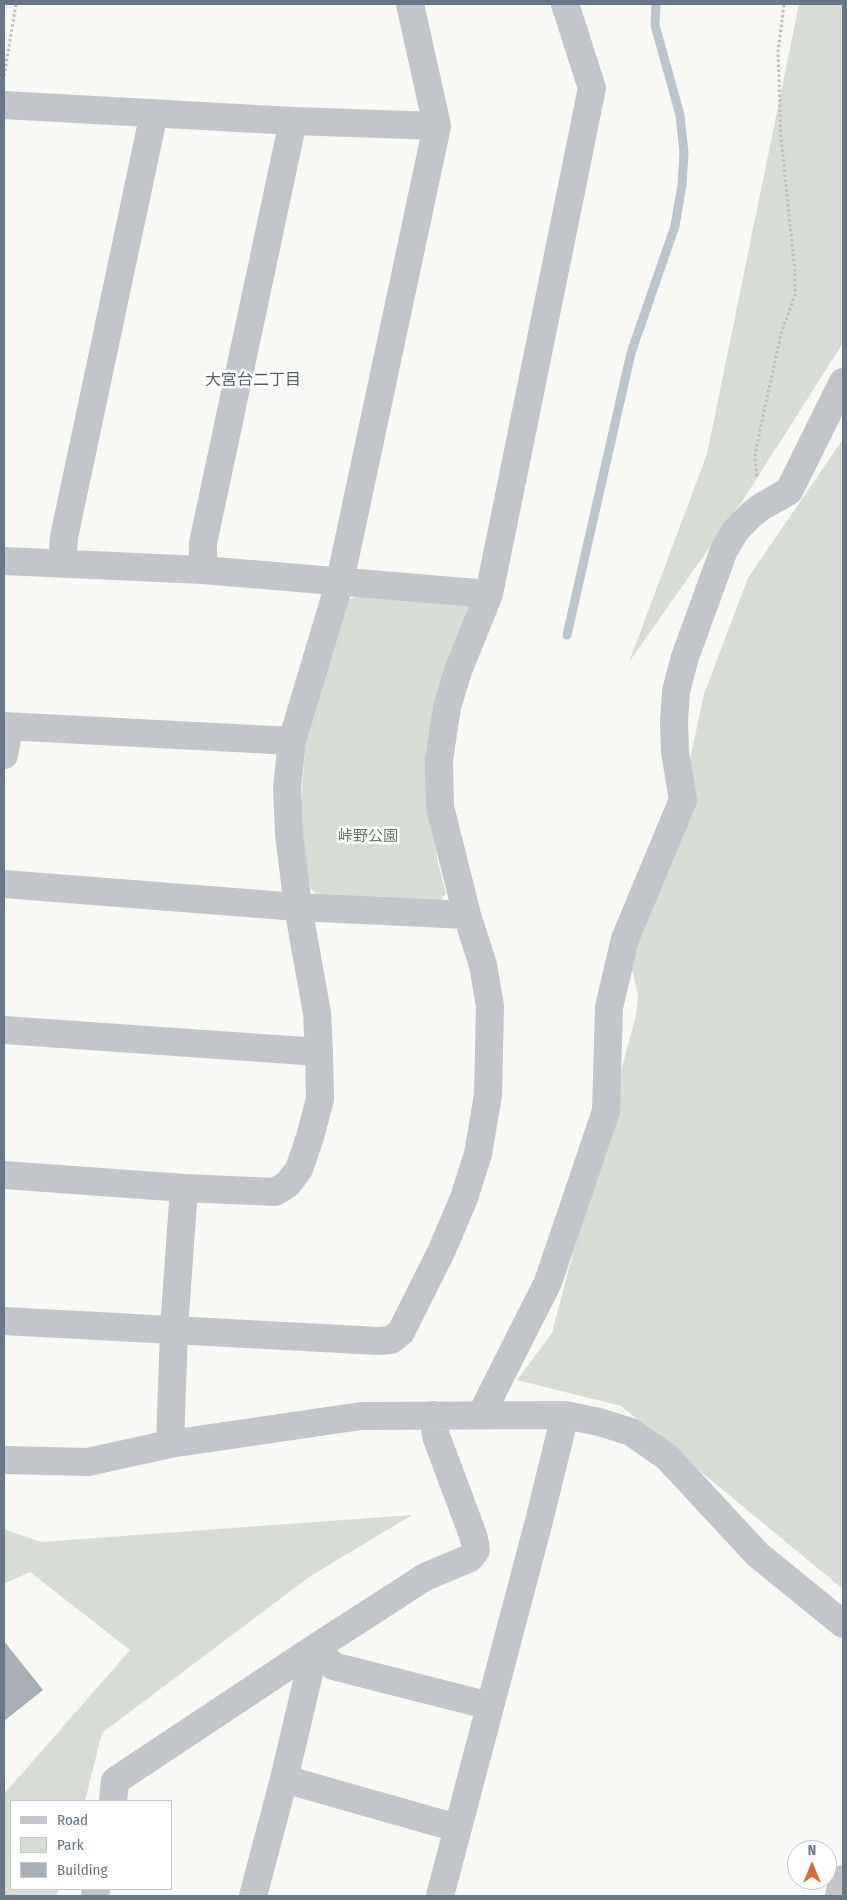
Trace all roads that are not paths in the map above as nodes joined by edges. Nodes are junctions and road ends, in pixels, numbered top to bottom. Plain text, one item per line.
1 (410, 4) edge
2 (566, 4) edge
3 (4, 105) edge
4 (154, 113) junction
5 (293, 120) junction
6 (438, 126) junction
7 (843, 382) edge
8 (4, 561) edge
9 (62, 563) junction
10 (203, 570) junction
11 (340, 581) junction
12 (489, 594) junction
13 (6, 727) edge
14 (292, 741) junction
15 (4, 755) edge
16 (4, 884) edge
17 (298, 907) junction
18 (467, 915) junction
19 (4, 1030) edge
20 (319, 1052) junction
21 (4, 1175) edge
22 (184, 1188) junction
23 (4, 1321) edge
24 (174, 1329) junction
25 (433, 1415) junction
26 (481, 1415) junction
27 (565, 1415) junction
28 (170, 1444) junction
29 (4, 1460) edge
30 (843, 1624) edge
31 (315, 1648) junction
32 (490, 1706) junction
33 (284, 1780) junction
34 (113, 1800) edge
35 (457, 1828) junction
36 (843, 1879) edge
37 (253, 1896) edge
38 (440, 1896) edge
39 (839, 1896) edge

1 - 6 street
2 - 12 street
3 - 4 street
4 - 5 street
4 - 9 street
5 - 6 street
5 - 10 street
6 - 11 street
7 - 26 street
8 - 9 street
9 - 10 street
10 - 11 street
11 - 12 street
11 - 14 street
12 - 18 street
13 - 14 street
13 - 15 street
14 - 17 street
16 - 17 street
17 - 18 street
17 - 20 street
18 - 24 street
19 - 20 street
20 - 22 street
21 - 22 street
22 - 24 street
23 - 24 street
24 - 28 street
25 - 26 street
25 - 28 street
25 - 31 street
26 - 27 street
27 - 30 street
27 - 32 street
28 - 29 street
31 - 32 street
31 - 33 street
31 - 34 street
32 - 35 street
33 - 35 street
33 - 37 street
35 - 38 street
36 - 39 street

